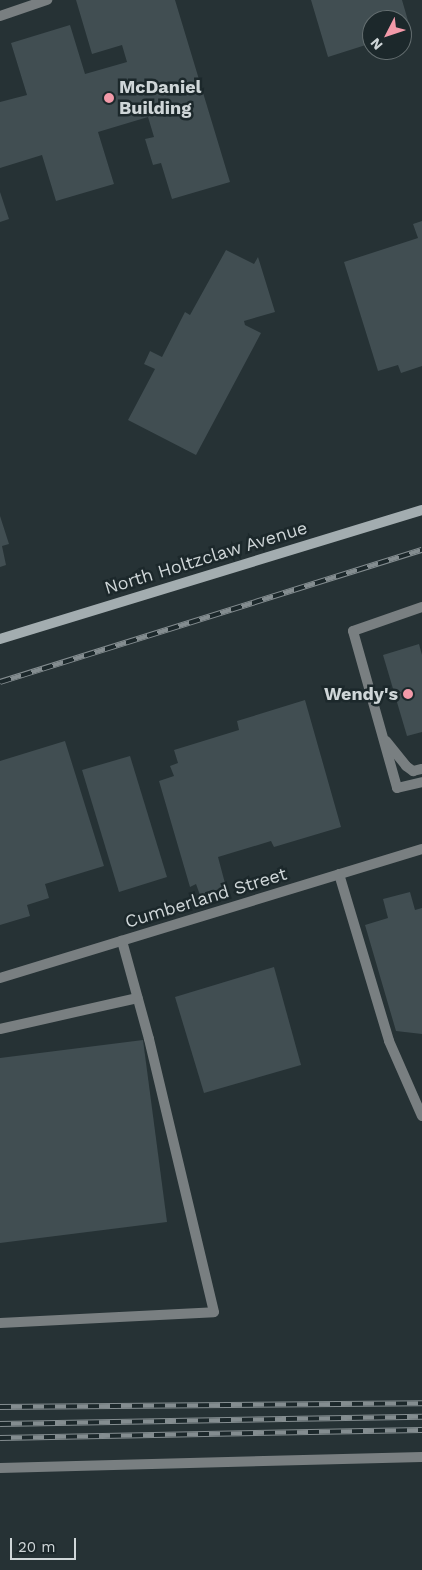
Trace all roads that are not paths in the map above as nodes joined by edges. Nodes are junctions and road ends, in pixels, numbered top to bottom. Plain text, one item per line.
1 (48, 0) edge
2 (0, 16) edge
3 (422, 510) edge
4 (422, 607) edge
5 (0, 639) edge
6 (382, 736) junction
7 (422, 769) edge
8 (422, 782) edge
9 (422, 849) edge
10 (339, 874) junction
11 (122, 941) junction
12 (0, 978) edge
13 (138, 998) junction
14 (0, 1029) edge
15 (422, 1116) edge
16 (0, 1323) edge
17 (422, 1457) edge
18 (0, 1468) edge

1 - 2 street
3 - 5 main road, North Holtzclaw Avenue
4 - 6 street
6 - 7 street
6 - 8 street
9 - 10 street, Cumberland Street
10 - 11 street, Cumberland Street
10 - 15 street
11 - 12 street, Cumberland Street
11 - 13 street
13 - 14 street
13 - 16 street
17 - 18 street

